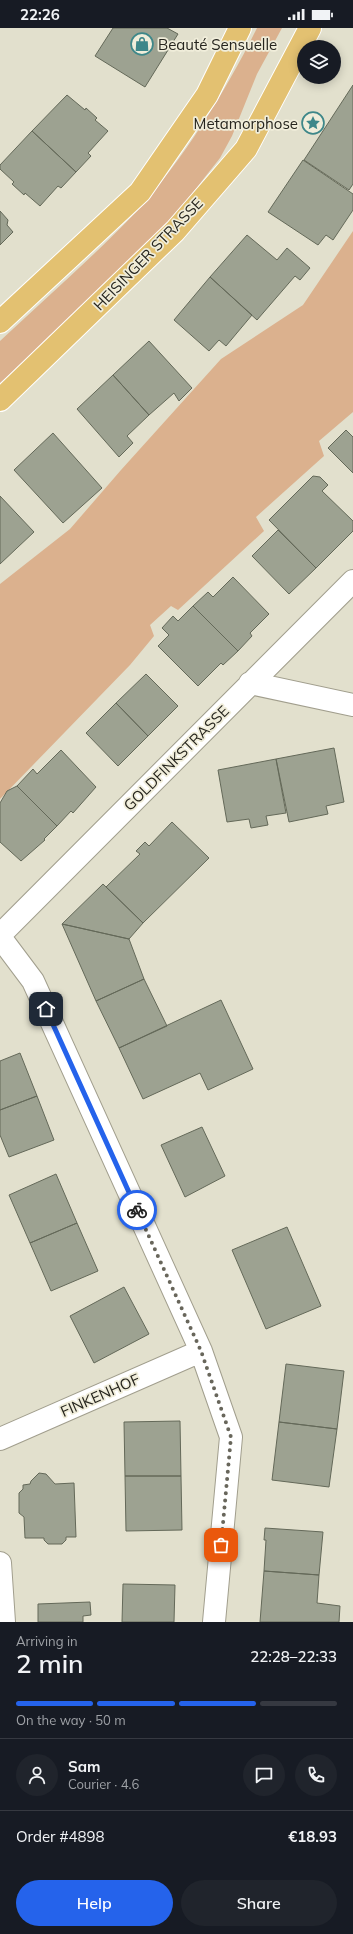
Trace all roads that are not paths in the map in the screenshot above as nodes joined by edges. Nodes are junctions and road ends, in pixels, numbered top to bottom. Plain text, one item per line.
1 (240, 28) edge
2 (310, 28) edge
3 (0, 322) edge
4 (0, 400) edge
5 (353, 581) edge
6 (250, 683) junction
7 (353, 705) edge
8 (0, 936) edge
9 (201, 1351) junction
10 (0, 1438) edge
11 (0, 1563) edge
12 (4, 1622) edge
13 (214, 1622) edge

1 - 3 main road
2 - 4 main road, HEISINGER STRASSE
5 - 6 street, GOLDFINKSTRASSE
6 - 7 street
6 - 8 street, GOLDFINKSTRASSE
8 - 9 street
9 - 10 street, FINKENHOF
9 - 13 street
11 - 12 street

